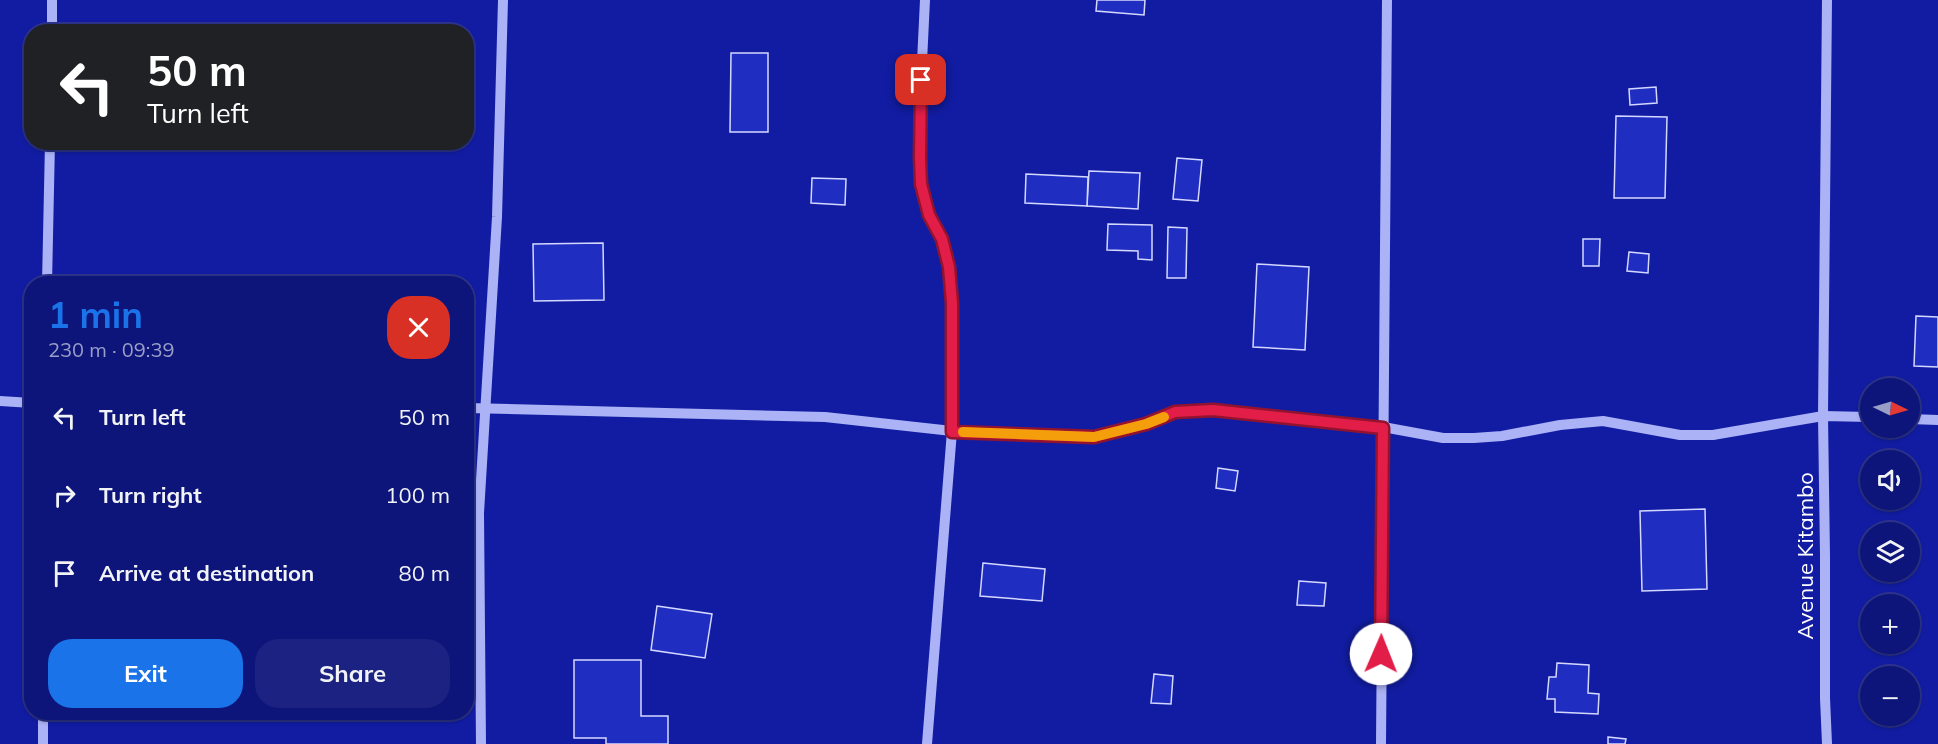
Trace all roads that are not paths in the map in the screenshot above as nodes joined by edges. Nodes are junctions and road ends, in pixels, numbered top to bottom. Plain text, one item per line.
1 (52, 0) edge
2 (503, 0) edge
3 (925, 0) edge
4 (1387, 0) edge
5 (1827, 0) edge
6 (52, 24) edge
7 (50, 150) edge
8 (47, 276) edge
9 (0, 401) edge
10 (24, 402) edge
11 (474, 408) edge
12 (486, 408) junction
13 (1823, 416) junction
14 (1860, 417) edge
15 (1920, 419) edge
16 (1938, 420) edge
17 (1383, 428) junction
18 (952, 432) junction
19 (44, 720) edge
20 (43, 744) edge
21 (481, 744) edge
22 (927, 744) edge
23 (1381, 744) edge
24 (1827, 744) edge

1 - 6 street
2 - 12 street
3 - 18 street
4 - 17 street
5 - 13 street, Avenue Kitambo
7 - 8 street
9 - 10 street
11 - 12 street
12 - 18 street
12 - 21 street
13 - 14 street
13 - 17 street
13 - 24 street, Avenue Kitambo
15 - 16 street
17 - 18 street
17 - 23 street
18 - 22 street
19 - 20 street

